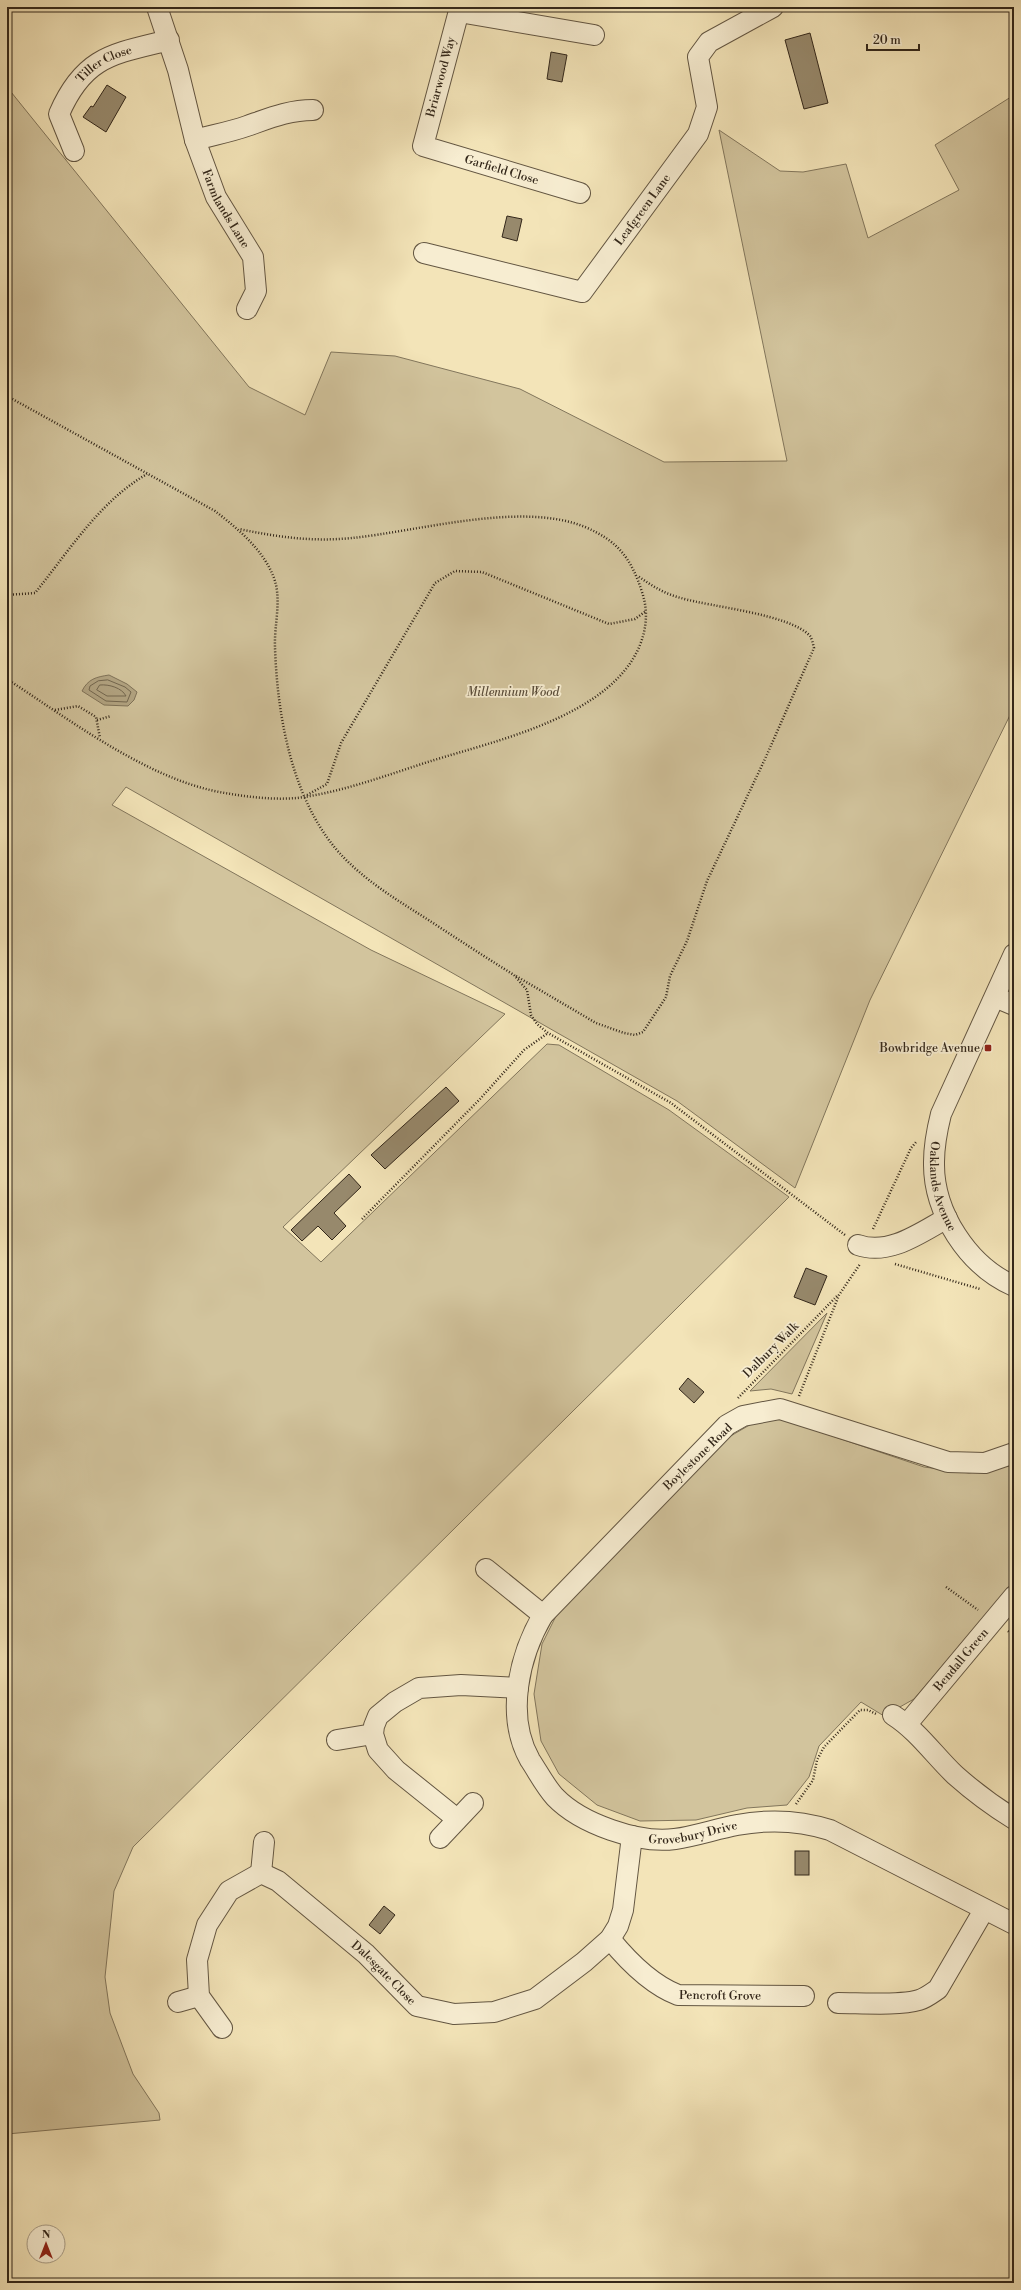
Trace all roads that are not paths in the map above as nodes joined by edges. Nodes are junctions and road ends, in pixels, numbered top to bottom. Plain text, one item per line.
1 (157, 7) edge
2 (773, 7) edge
3 (459, 9) edge
4 (594, 34) dead end
5 (169, 40) junction
6 (313, 110) dead end
7 (196, 140) junction
8 (423, 146) joint
9 (74, 151) dead end
10 (580, 193) dead end
11 (424, 253) dead end
12 (247, 308) dead end
13 (1014, 954) edge
14 (995, 996) junction
15 (1014, 1005) edge
16 (947, 1218) junction
17 (863, 1246) road end
18 (1014, 1286) edge
19 (1014, 1453) edge
20 (486, 1569) dead end
21 (1014, 1596) edge
22 (543, 1615) junction
23 (518, 1688) junction
24 (373, 1734) junction
25 (337, 1740) dead end
26 (473, 1803) dead end
27 (457, 1819) junction
28 (1014, 1820) edge
29 (632, 1836) junction
30 (440, 1838) dead end
31 (264, 1842) dead end
32 (261, 1873) junction
33 (984, 1910) junction
34 (1014, 1924) edge
35 (610, 1939) junction
36 (199, 1996) junction
37 (804, 1996) dead end
38 (178, 2002) dead end
39 (838, 2003) dead end
40 (222, 2028) dead end

1 - 5 street, Farmlands Lane
2 - 11 street, Leafgreen Lane
3 - 4 street
3 - 8 street, Briarwood Way
5 - 7 street, Farmlands Lane
5 - 9 street, Tiller Close
6 - 7 street
7 - 12 street, Farmlands Lane
8 - 10 street, Garfield Close
13 - 14 street, Oaklands Avenue
14 - 15 street
14 - 16 street, Oaklands Avenue
16 - 17 street
16 - 18 street, Oaklands Avenue
19 - 22 street, Boylestone Road
20 - 22 street
21 - 28 street, Bendall Green
22 - 23 street, Grovebury Drive
23 - 24 street
23 - 29 street, Grovebury Drive
24 - 25 street
24 - 27 street
26 - 27 street
27 - 30 street
29 - 33 street, Grovebury Drive
29 - 35 street, Dalesgate Close
31 - 32 street
32 - 35 street, Dalesgate Close
32 - 36 street
33 - 34 street, Grovebury Drive
33 - 39 street
35 - 37 street, Pencroft Grove
36 - 38 street
36 - 40 street

